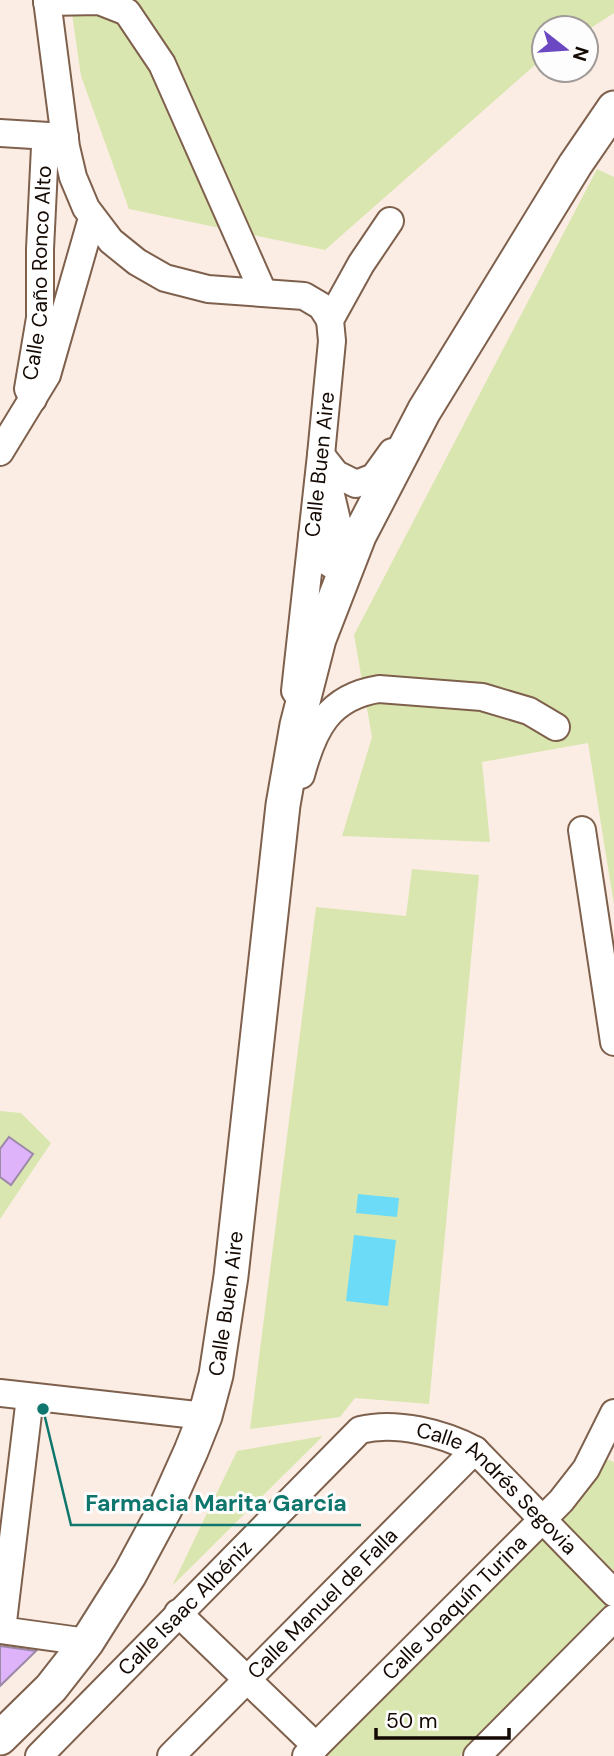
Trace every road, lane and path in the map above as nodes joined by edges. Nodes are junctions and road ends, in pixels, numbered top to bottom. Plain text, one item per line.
1 (47, 1) edge
2 (614, 108) edge
3 (0, 133) edge
4 (55, 142) junction
5 (92, 218) junction
6 (390, 221) dead end
7 (263, 292) junction
8 (330, 320) junction
9 (468, 340) junction
10 (33, 399) junction
11 (424, 411) junction
12 (0, 452) edge
13 (321, 455) junction
14 (340, 532) junction
15 (312, 536) junction
16 (346, 571) junction
17 (297, 724) junction
18 (556, 727) dead end
19 (283, 805) junction
20 (582, 830) dead end
21 (274, 887) junction
22 (614, 1042) edge
23 (0, 1393) edge
24 (30, 1396) junction
25 (614, 1413) edge
26 (205, 1416) junction
27 (360, 1430) joint
28 (475, 1450) junction
29 (543, 1520) junction
30 (614, 1593) edge
31 (178, 1613) junction
32 (614, 1618) edge
33 (1, 1630) edge
34 (87, 1642) junction
35 (246, 1680) junction
36 (5, 1729) edge
37 (311, 1751) edge
38 (39, 1756) edge
39 (170, 1756) edge
40 (477, 1756) edge

1 - 4 street, Calle Caño Ronco Alto
1 - 7 street
2 - 9 main road
3 - 4 street
4 - 5 street, Calle Caño Ronco Alto
4 - 10 street, Calle Caño Ronco Alto
5 - 7 street, Calle Caño Ronco Alto
5 - 10 street
6 - 8 street, Calle Buen Aire
7 - 8 street, Calle Caño Ronco Alto
8 - 13 street, Calle Buen Aire
9 - 11 main road
9 - 19 main road
10 - 12 street
11 - 13 street
11 - 16 main road
13 - 14 street
13 - 15 street, Calle Buen Aire
14 - 15 street
14 - 16 street
15 - 16 street
15 - 17 street, Calle Buen Aire
16 - 17 main road
17 - 19 main road
18 - 21 street
19 - 21 main road, Calle Buen Aire
20 - 22 street
21 - 26 main road, Calle Buen Aire
23 - 24 street
24 - 26 street
24 - 33 street
25 - 29 street, Calle Joaquín Turina
26 - 34 main road, Calle Buen Aire
27 - 28 street, Calle Andrés Segovia
27 - 31 street, Calle Isaac Albéniz
28 - 29 street, Calle Andrés Segovia
28 - 35 street, Calle Manuel de Falla
29 - 30 street, Calle Andrés Segovia
29 - 37 street, Calle Joaquín Turina
31 - 35 street
31 - 38 street, Calle Isaac Albéniz
32 - 40 street
33 - 34 street
34 - 36 main road, Calle Buen Aire
35 - 37 street
35 - 39 street, Calle Manuel de Falla

